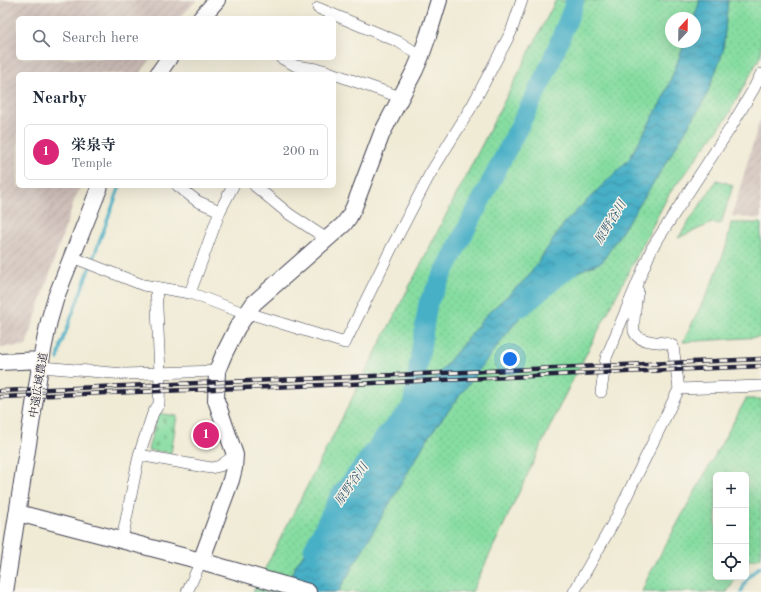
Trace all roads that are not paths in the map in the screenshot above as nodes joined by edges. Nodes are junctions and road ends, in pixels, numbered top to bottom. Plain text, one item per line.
1 (217, 0) edge
2 (440, 0) edge
3 (522, 0) edge
4 (318, 8) dead end
5 (204, 16) edge
6 (421, 56) junction
7 (168, 60) edge
8 (285, 60) edge
9 (159, 72) edge
10 (328, 72) edge
11 (761, 74) edge
12 (336, 75) edge
13 (400, 97) junction
14 (99, 188) edge
15 (181, 188) edge
16 (232, 188) edge
17 (257, 188) edge
18 (220, 211) junction
19 (327, 239) junction
20 (72, 256) junction
21 (641, 273) junction
22 (156, 287) junction
23 (190, 293) junction
24 (247, 314) junction
25 (0, 362) edge
26 (41, 363) junction
27 (217, 371) junction
28 (160, 373) junction
29 (761, 386) edge
30 (679, 389) junction
31 (600, 392) dead end
32 (139, 455) junction
33 (235, 455) junction
34 (18, 513) junction
35 (122, 540) junction
36 (201, 561) junction
37 (5, 592) edge
38 (187, 592) edge
39 (308, 592) edge
40 (574, 592) edge

1 - 5 street
2 - 6 street
3 - 24 street
4 - 6 street
6 - 13 street
7 - 9 street
8 - 10 street
11 - 21 street
12 - 13 street
13 - 19 street
14 - 20 street, 中遠広域農道
15 - 18 street
16 - 18 street
17 - 19 street
18 - 23 street
19 - 24 street
20 - 22 street
20 - 26 street, 中遠広域農道
21 - 30 street
21 - 31 street
22 - 23 street
22 - 28 street
23 - 24 street
24 - 27 street
25 - 26 street
26 - 28 street
26 - 34 street, 中遠広域農道
27 - 28 street
27 - 33 street
28 - 32 street
29 - 30 street
30 - 40 street
32 - 33 street
32 - 35 street
33 - 36 street
34 - 35 street
34 - 37 street, 中遠広域農道
35 - 36 street
36 - 38 street
36 - 39 street

